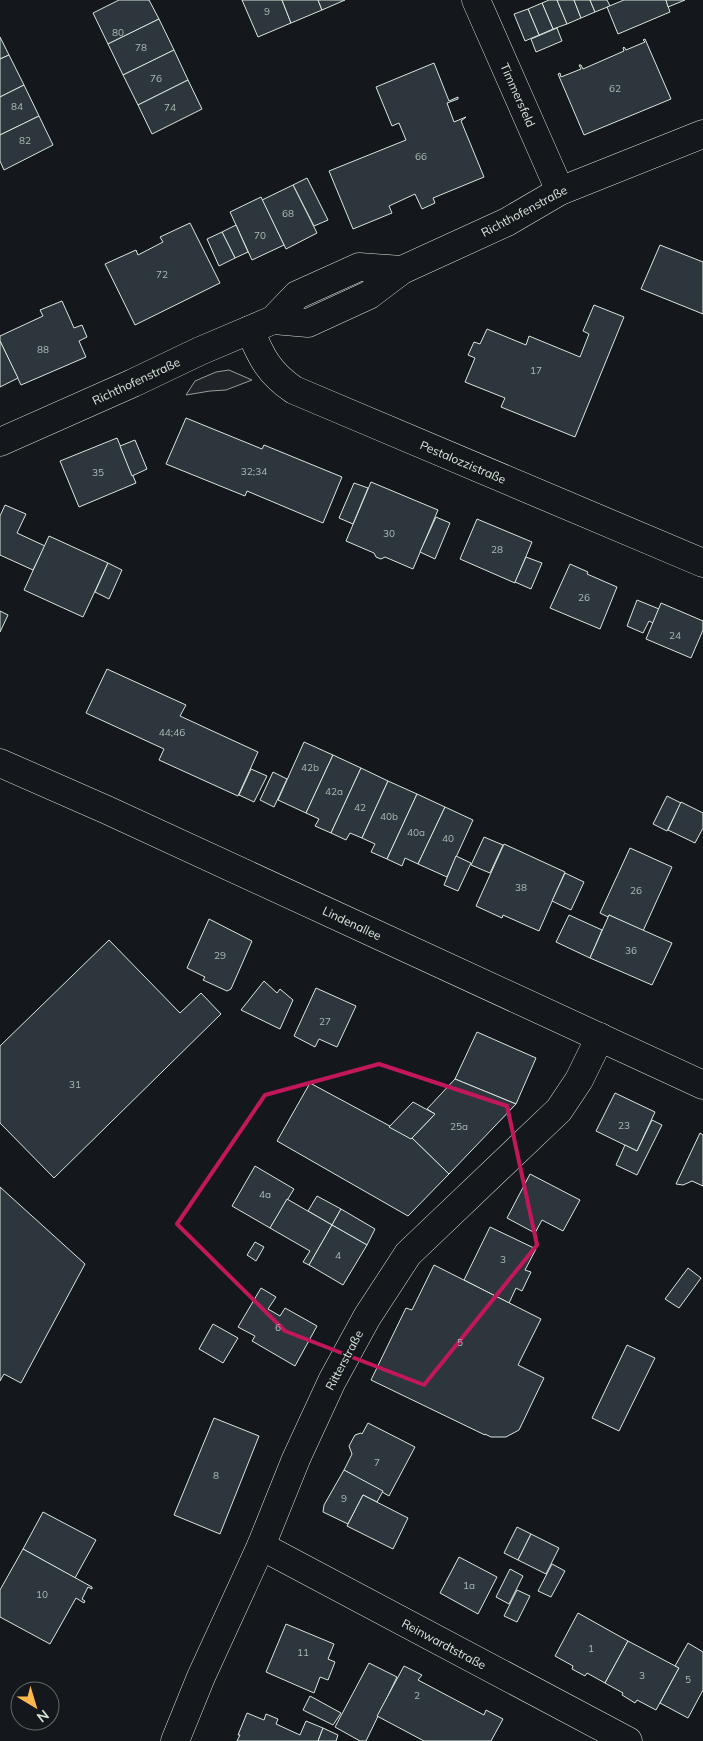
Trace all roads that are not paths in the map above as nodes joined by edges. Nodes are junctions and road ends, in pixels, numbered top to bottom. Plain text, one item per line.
1 (476, 0) edge
2 (703, 134) edge
3 (560, 191) junction
4 (262, 325) junction
5 (0, 442) edge
6 (703, 563) edge
7 (0, 763) edge
8 (600, 1037) junction
9 (703, 1085) edge
10 (261, 1546) junction
11 (175, 1741) edge
12 (628, 1741) edge

1 - 3 street, Timmersfeld
2 - 3 street, Richthofenstraße
3 - 4 street, Richthofenstraße
4 - 5 street, Richthofenstraße
4 - 6 street, Pestalozzistraße
7 - 8 street, Lindenallee
8 - 9 street, Lindenallee
8 - 10 street, Ritterstraße
10 - 11 street, Ritterstraße
10 - 12 street, Reinwardtstraße

